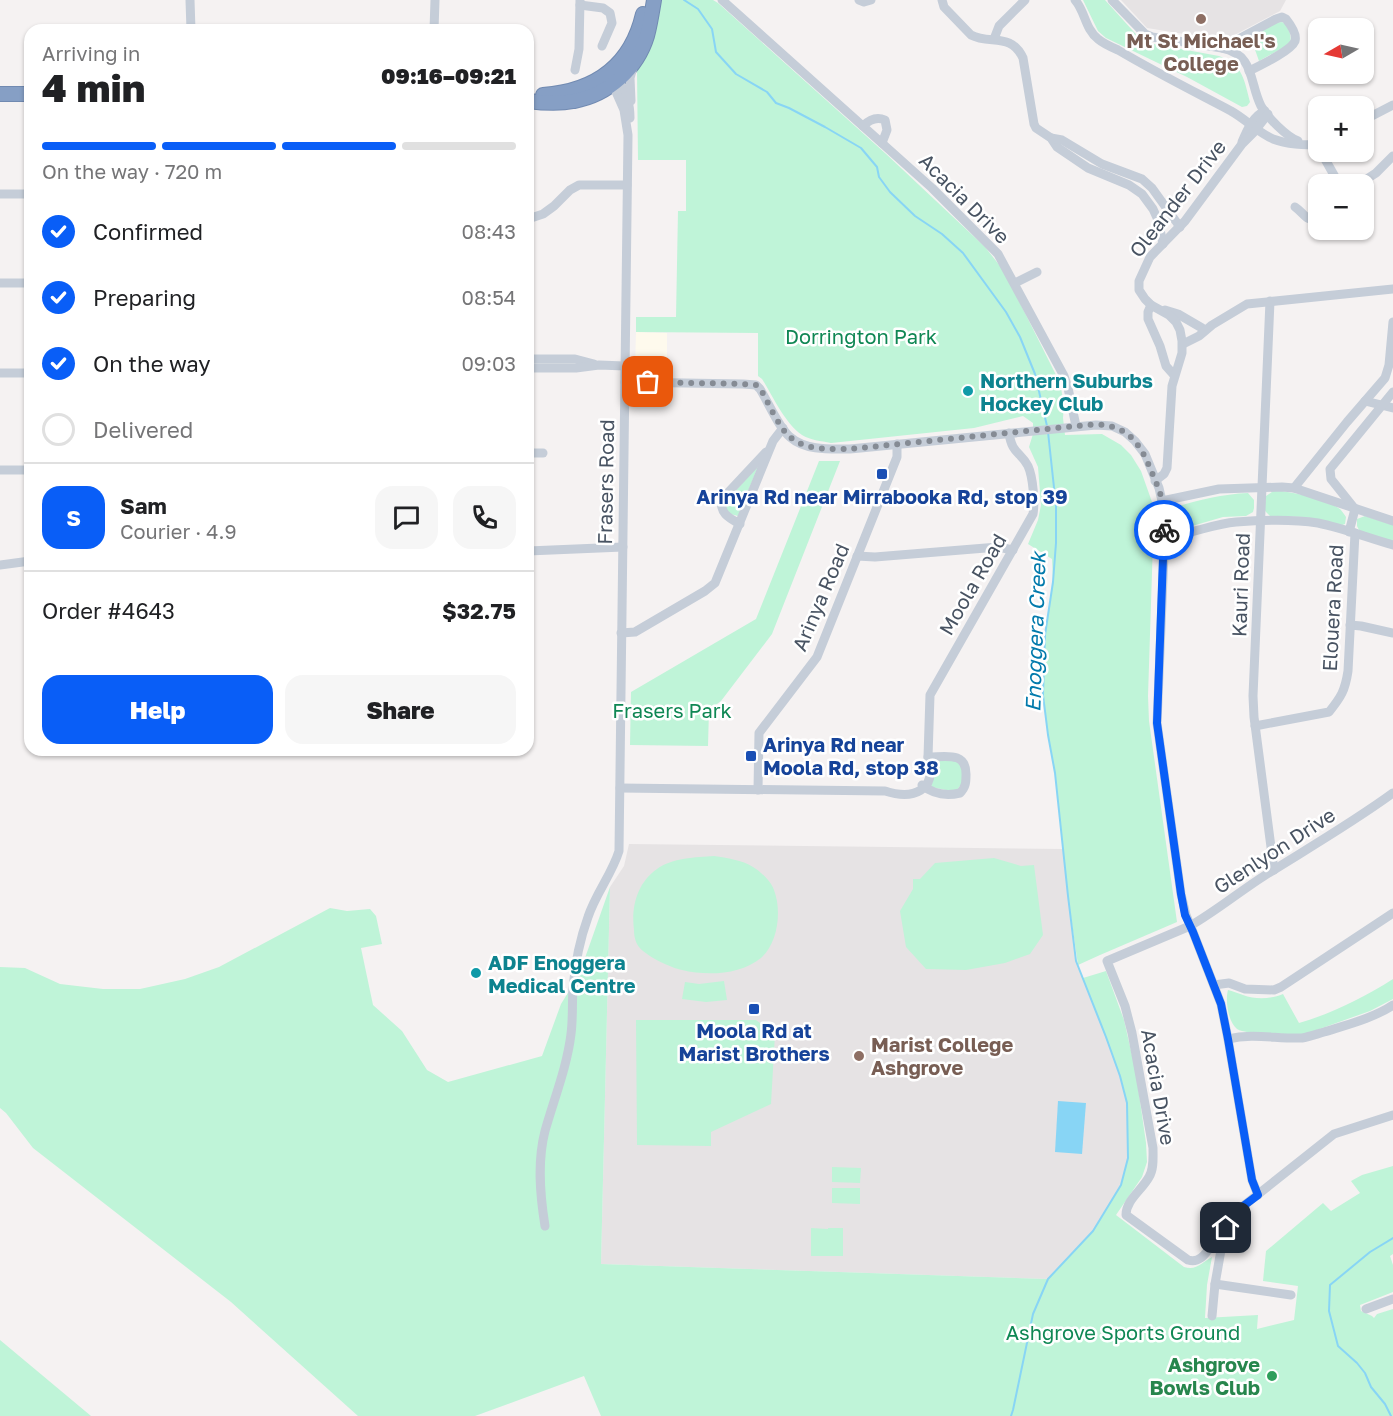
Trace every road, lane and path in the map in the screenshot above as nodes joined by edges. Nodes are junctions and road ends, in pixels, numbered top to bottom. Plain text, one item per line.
1 (190, 0) edge
2 (435, 0) edge
3 (722, 0) edge
4 (859, 0) edge
5 (871, 0) edge
6 (942, 0) edge
7 (1025, 0) edge
8 (1075, 0) edge
9 (1112, 0) edge
10 (579, 3) edge
11 (649, 5) edge
12 (192, 24) edge
13 (434, 24) edge
14 (994, 39) junction
15 (602, 46) dead end
16 (1222, 48) junction
17 (636, 59) junction
18 (575, 70) dead end
19 (1249, 71) junction
20 (613, 79) junction
21 (0, 94) edge
22 (24, 94) edge
23 (534, 96) edge
24 (591, 96) junction
25 (534, 101) edge
26 (1393, 105) edge
27 (1266, 113) junction
28 (628, 114) junction
29 (1374, 115) edge
30 (863, 126) junction
31 (1254, 127) junction
32 (1051, 138) junction
33 (882, 143) junction
34 (1303, 144) junction
35 (1308, 144) edge
36 (1393, 156) edge
37 (1373, 174) edge
38 (627, 185) junction
39 (0, 194) edge
40 (24, 194) edge
41 (1295, 207) dead end
42 (534, 217) edge
43 (1308, 218) edge
44 (1180, 227) junction
45 (1163, 244) junction
46 (1037, 272) dead end
47 (0, 283) edge
48 (24, 283) edge
49 (1015, 284) junction
50 (1393, 289) edge
51 (1270, 301) junction
52 (1154, 307) junction
53 (1393, 322) edge
54 (1207, 327) junction
55 (1182, 340) junction
56 (534, 359) edge
57 (599, 365) junction
58 (625, 366) junction
59 (534, 368) edge
60 (0, 373) edge
61 (24, 373) edge
62 (1174, 375) junction
63 (625, 382) junction
64 (1382, 382) junction
65 (1393, 385) edge
66 (1393, 392) edge
67 (1365, 401) junction
68 (1381, 405) junction
69 (1393, 408) edge
70 (1076, 426) junction
71 (783, 428) junction
72 (1009, 433) junction
73 (897, 444) junction
74 (770, 448) junction
75 (534, 453) edge
76 (543, 453) dead end
77 (0, 470) edge
78 (24, 470) edge
79 (1155, 481) junction
80 (1262, 487) junction
81 (1294, 488) junction
82 (1162, 501) junction
83 (1355, 509) junction
84 (1260, 521) junction
85 (1393, 521) edge
86 (740, 524) junction
87 (1352, 532) junction
88 (1164, 536) junction
89 (1393, 545) edge
90 (623, 547) junction
91 (1013, 550) junction
92 (534, 551) edge
93 (857, 556) junction
94 (24, 562) edge
95 (0, 566) edge
96 (1350, 625) junction
97 (621, 633) junction
98 (1393, 633) edge
99 (1255, 726) junction
100 (928, 757) junction
101 (923, 787) junction
102 (620, 788) junction
103 (759, 790) junction
104 (1393, 793) edge
105 (1274, 870) junction
106 (1393, 913) edge
107 (1190, 926) junction
108 (1107, 961) joint
109 (1214, 985) junction
110 (1393, 1005) edge
111 (1228, 1039) junction
112 (1393, 1114) edge
113 (1258, 1195) junction
114 (545, 1226) dead end
115 (1223, 1240) junction
116 (1215, 1284) junction
117 (1291, 1295) dead end
118 (1393, 1299) edge
119 (1366, 1309) dead end
120 (1212, 1316) dead end

1 - 12 street
2 - 13 street
3 - 30 street, Acacia Drive
4 - 5 street
6 - 14 street
7 - 14 street
8 - 31 street
9 - 16 street
10 - 15 street
10 - 18 street
11 - 17 highway
11 - 20 highway
14 - 32 street
16 - 19 street
16 - 19 street
17 - 20 highway
17 - 28 street
19 - 27 street
20 - 23 highway
20 - 24 highway
20 - 28 street, Frasers Road
21 - 22 highway
24 - 25 highway
24 - 28 street
26 - 29 street
27 - 31 street, Oleander Drive
27 - 34 street
28 - 38 street, Frasers Road
30 - 33 street, Acacia Drive
30 - 33 street
31 - 34 street
31 - 44 street, Oleander Drive
32 - 44 street
32 - 45 street
33 - 49 street, Acacia Drive
34 - 35 street
36 - 37 street
38 - 42 street
38 - 58 street, Frasers Road
39 - 40 street
41 - 43 street
44 - 45 street, Oleander Drive
45 - 52 street, Oleander Drive
46 - 49 street
47 - 48 street
49 - 70 street, Acacia Drive
50 - 51 street
51 - 54 street
51 - 80 street, Kauri Road
52 - 54 street
52 - 55 street, Oleander Drive
52 - 62 street, Oleander Drive
53 - 64 street
54 - 55 street
55 - 62 street
56 - 57 street
57 - 58 street
57 - 59 street
58 - 63 street, Frasers Road
60 - 61 street
62 - 79 street
63 - 71 street
63 - 90 street, Frasers Road
64 - 65 street
64 - 67 street
66 - 68 street
67 - 68 street
67 - 81 street
68 - 69 street
68 - 83 street
70 - 72 street
70 - 79 street
71 - 73 street
71 - 74 street
72 - 73 street
72 - 91 street, Moola Road
73 - 93 street, Arinya Road
74 - 86 street
74 - 86 street
75 - 76 street
77 - 78 street
79 - 82 street
80 - 81 street
80 - 82 street
80 - 84 street, Kauri Road
81 - 83 street
82 - 88 street
83 - 85 street
83 - 87 street, Elouera Road
84 - 87 street
84 - 88 street
84 - 99 street, Kauri Road
86 - 97 street
87 - 89 street
87 - 96 street, Elouera Road
88 - 107 street
90 - 92 street
90 - 97 street, Frasers Road
91 - 93 street
91 - 100 street, Moola Road
93 - 103 street, Arinya Road
94 - 95 street
96 - 98 street
96 - 99 street, Elouera Road
97 - 102 street, Frasers Road
99 - 105 street, Kauri Road
100 - 101 street, Moola Road
100 - 101 street
101 - 103 street
102 - 103 street
102 - 114 street, Frasers Road
104 - 105 street, Glenlyon Drive
105 - 107 street, Glenlyon Drive
106 - 109 street
107 - 108 street, Glenlyon Drive
107 - 109 street
108 - 115 street, Acacia Drive
109 - 111 street
110 - 111 street
111 - 113 street
112 - 113 street
113 - 115 street
115 - 116 street
116 - 117 street
116 - 120 street
118 - 119 street

